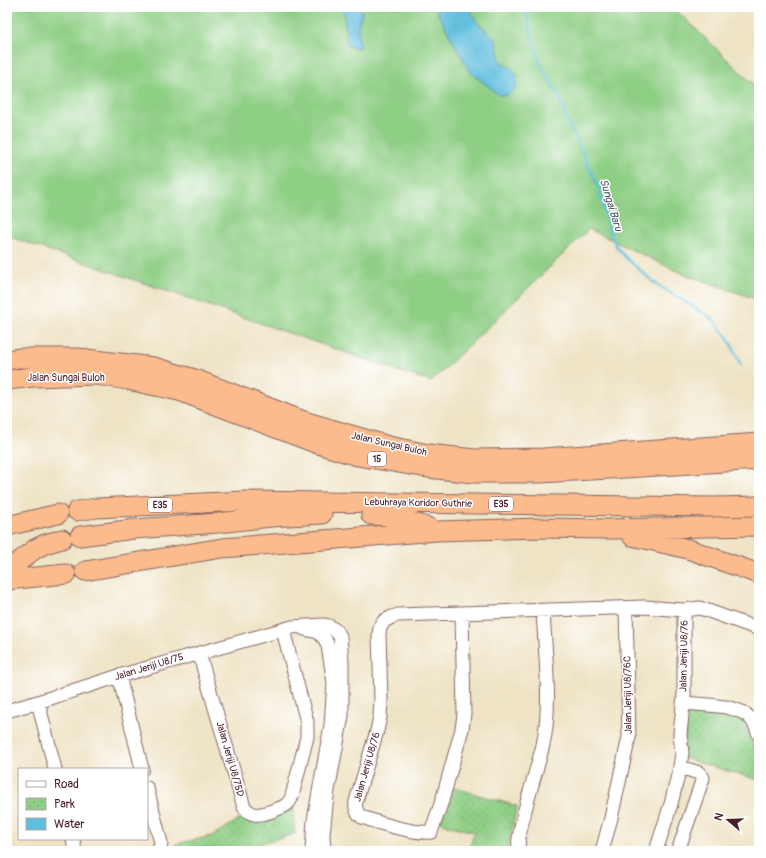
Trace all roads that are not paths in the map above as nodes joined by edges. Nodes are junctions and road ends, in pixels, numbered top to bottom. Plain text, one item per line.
1 (7, 360) edge
2 (7, 380) edge
3 (759, 443) edge
4 (759, 460) edge
5 (759, 506) edge
6 (77, 511) dead end
7 (58, 514) dead end
8 (7, 526) edge
9 (759, 526) edge
10 (606, 529) junction
11 (437, 531) junction
12 (80, 536) dead end
13 (62, 539) dead end
14 (7, 571) edge
15 (85, 571) dead end
16 (66, 574) dead end
17 (759, 574) edge
18 (7, 580) edge
19 (626, 608) junction
20 (684, 610) junction
21 (543, 611) junction
22 (462, 613) junction
23 (288, 628) junction
24 (759, 630) edge
25 (199, 653) junction
26 (119, 676) junction
27 (38, 702) junction
28 (683, 703) junction
29 (7, 711) edge
30 (680, 734) junction
31 (759, 735) edge
32 (680, 767) junction
33 (55, 768) edge
34 (142, 768) edge
35 (148, 792) edge
36 (72, 840) edge
37 (76, 851) edge
38 (158, 851) edge
39 (312, 851) edge
40 (324, 851) edge
41 (519, 851) edge
42 (602, 851) edge
43 (649, 851) edge
44 (656, 851) edge
45 (678, 851) edge

1 - 3 highway, Jalan Sungai Buloh / 15
2 - 4 highway, Jalan Sungai Buloh / 15
5 - 6 highway, Lebuhraya Koridor Guthrie / E35
7 - 8 highway
9 - 10 highway
10 - 11 highway
10 - 17 highway
11 - 12 highway
11 - 15 highway
13 - 14 highway
16 - 18 highway
19 - 20 street, Jalan Jeriji U8/76
19 - 21 street, Jalan Jeriji U8/76
19 - 42 street, Jalan Jeriji U8/76C
20 - 24 street
20 - 28 street, Jalan Jeriji U8/76
21 - 22 street, Jalan Jeriji U8/76
21 - 41 street
22 - 22 street, Jalan Jeriji U8/76
23 - 25 street, Jalan Jeriji U8/75
23 - 25 street, Jalan Jeriji U8/75D
23 - 39 street, Jalan Jeriji U8/75
23 - 40 street, Jalan Jeriji U8/75
25 - 26 street, Jalan Jeriji U8/75
26 - 27 street, Jalan Jeriji U8/75
26 - 34 street
27 - 29 street, Jalan Jeriji U8/75
27 - 33 street
28 - 30 street, Jalan Jeriji U8/76
28 - 31 street
30 - 32 street, Jalan Jeriji U8/76
30 - 43 street, Jalan Jeriji U8/76
32 - 44 street, Jalan Jeriji U8/76
32 - 45 street
35 - 38 street
36 - 37 street

